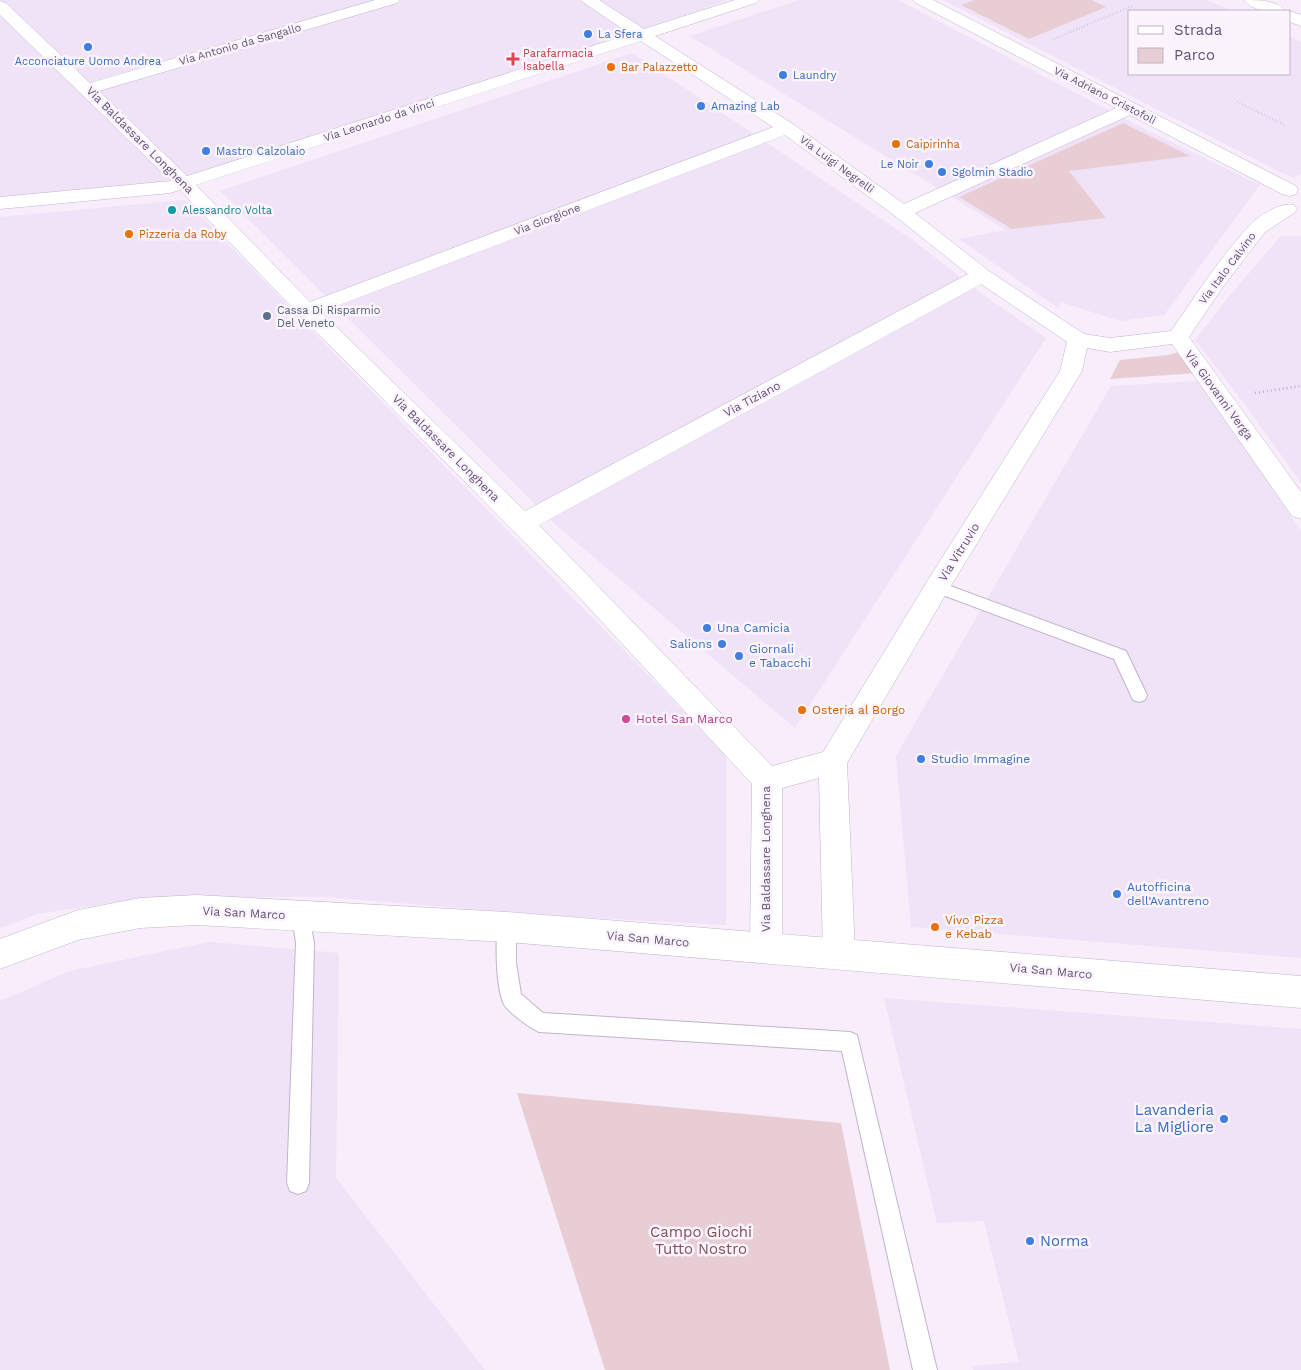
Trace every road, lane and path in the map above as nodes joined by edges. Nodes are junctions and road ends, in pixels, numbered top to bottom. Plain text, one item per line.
1 (392, 0) edge
2 (588, 0) edge
3 (751, 0) edge
4 (921, 0) edge
5 (1252, 0) edge
6 (0, 6) edge
7 (1132, 6) dead end
8 (1276, 10) edge
9 (642, 35) junction
10 (1054, 38) dead end
11 (88, 89) junction
12 (1237, 102) dead end
13 (1130, 108) junction
14 (1285, 125) dead end
15 (787, 128) junction
16 (184, 183) junction
17 (1294, 201) edge
18 (0, 203) edge
19 (902, 212) junction
20 (982, 275) junction
21 (307, 310) junction
22 (1178, 337) junction
23 (1078, 340) junction
24 (1301, 386) edge
25 (1248, 394) dead end
26 (1301, 510) edge
27 (522, 523) junction
28 (937, 587) junction
29 (1139, 695) dead end
30 (833, 762) junction
31 (767, 780) junction
32 (301, 916) junction
33 (507, 927) junction
34 (766, 947) junction
35 (838, 953) junction
36 (0, 954) edge
37 (1301, 992) edge
38 (298, 1183) dead end
39 (925, 1370) edge

1 - 11 street, Via Antonio da Sangallo
2 - 9 street, Via Luigi Negrelli
3 - 9 street, Via Leonardo da Vinci
4 - 13 street, Via Adriano Cristofoli
5 - 8 street
6 - 11 street, Via Baldassare Longhena
7 - 10 path
9 - 15 street, Via Luigi Negrelli
9 - 16 street, Via Leonardo da Vinci
11 - 16 street, Via Baldassare Longhena
12 - 14 path
13 - 17 street, Via Adriano Cristofoli
13 - 19 street
15 - 19 street, Via Luigi Negrelli
15 - 21 street, Via Giorgione
16 - 18 street, Via Leonardo da Vinci
16 - 21 street, Via Baldassare Longhena
17 - 22 street, Via Italo Calvino
19 - 20 street, Via Luigi Negrelli
20 - 23 street, Via Luigi Negrelli
20 - 27 street, Via Tiziano
21 - 27 street, Via Baldassare Longhena
22 - 23 street, Via Giovanni Verga
22 - 26 street, Via Giovanni Verga
23 - 28 street, Via Vitruvio
24 - 25 path
27 - 31 street, Via Baldassare Longhena
28 - 29 lane
28 - 30 street, Via Vitruvio
30 - 31 street
30 - 35 street
31 - 34 street, Via Baldassare Longhena
32 - 33 street, Via San Marco
32 - 36 street, Via San Marco
32 - 38 lane
33 - 34 street, Via San Marco
33 - 39 lane
34 - 35 street, Via San Marco
35 - 37 street, Via San Marco

